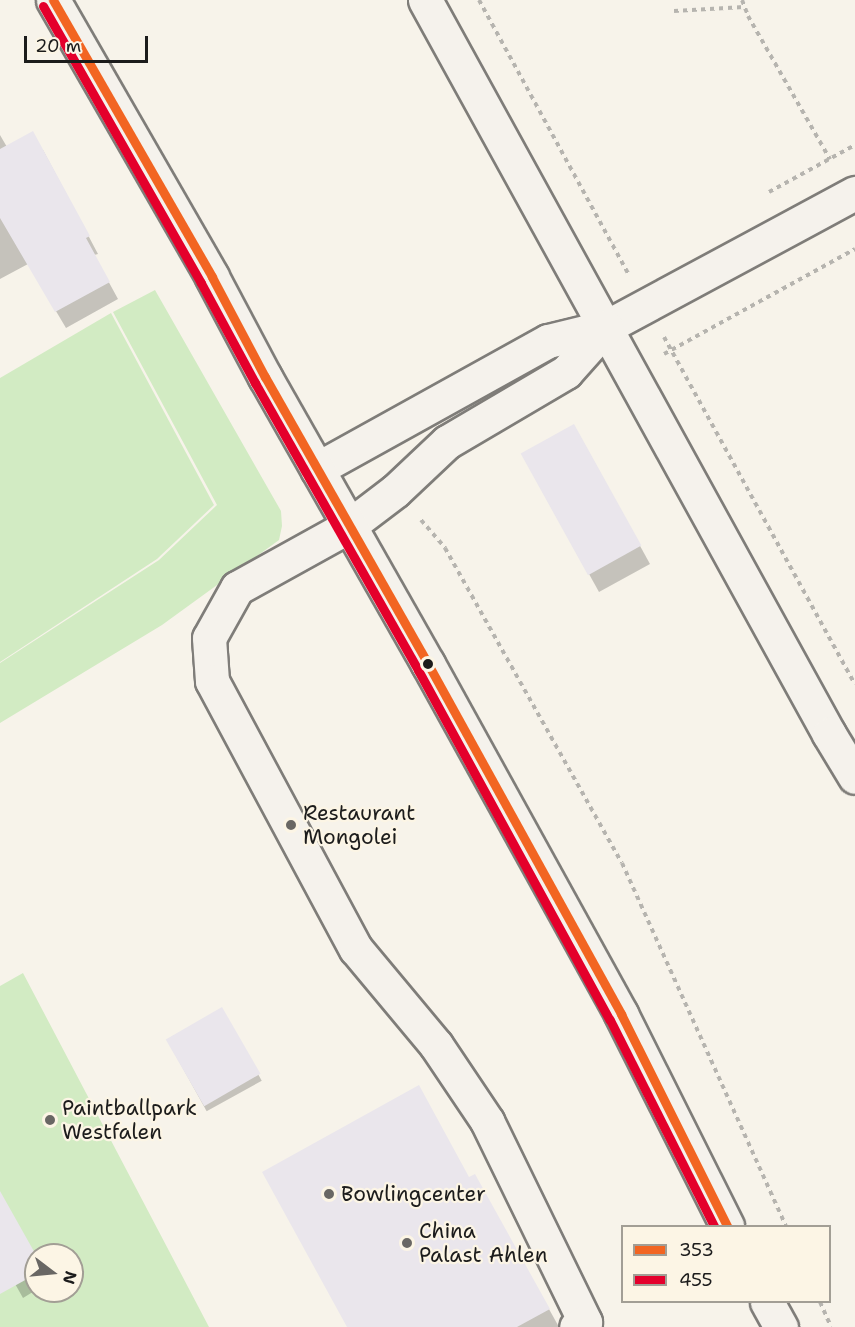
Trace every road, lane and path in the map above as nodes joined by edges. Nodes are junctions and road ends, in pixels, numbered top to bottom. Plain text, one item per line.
1 (52, 0) edge
2 (425, 0) edge
3 (479, 0) edge
4 (742, 0) edge
5 (744, 7) junction
6 (674, 11) dead end
7 (830, 159) dead end
8 (855, 193) edge
9 (855, 249) edge
10 (646, 306) junction
11 (606, 327) junction
12 (671, 350) junction
13 (631, 373) junction
14 (316, 469) junction
15 (395, 491) junction
16 (349, 526) junction
17 (855, 684) edge
18 (855, 777) edge
19 (726, 1225) edge
20 (785, 1225) edge
21 (768, 1303) edge
22 (820, 1303) edge
23 (576, 1327) edge
24 (781, 1327) edge
25 (831, 1327) edge

1 - 14 main road
2 - 11 main road
3 - 10 path
4 - 5 path
5 - 6 path
5 - 7 path
8 - 10 main road
9 - 12 path
10 - 11 main road
10 - 12 path
11 - 13 main road
11 - 14 main road
11 - 15 main road
12 - 13 path
12 - 17 path
13 - 18 main road
14 - 16 main road
15 - 16 main road
15 - 20 path
16 - 19 main road
16 - 23 main road
21 - 24 main road
22 - 25 path

